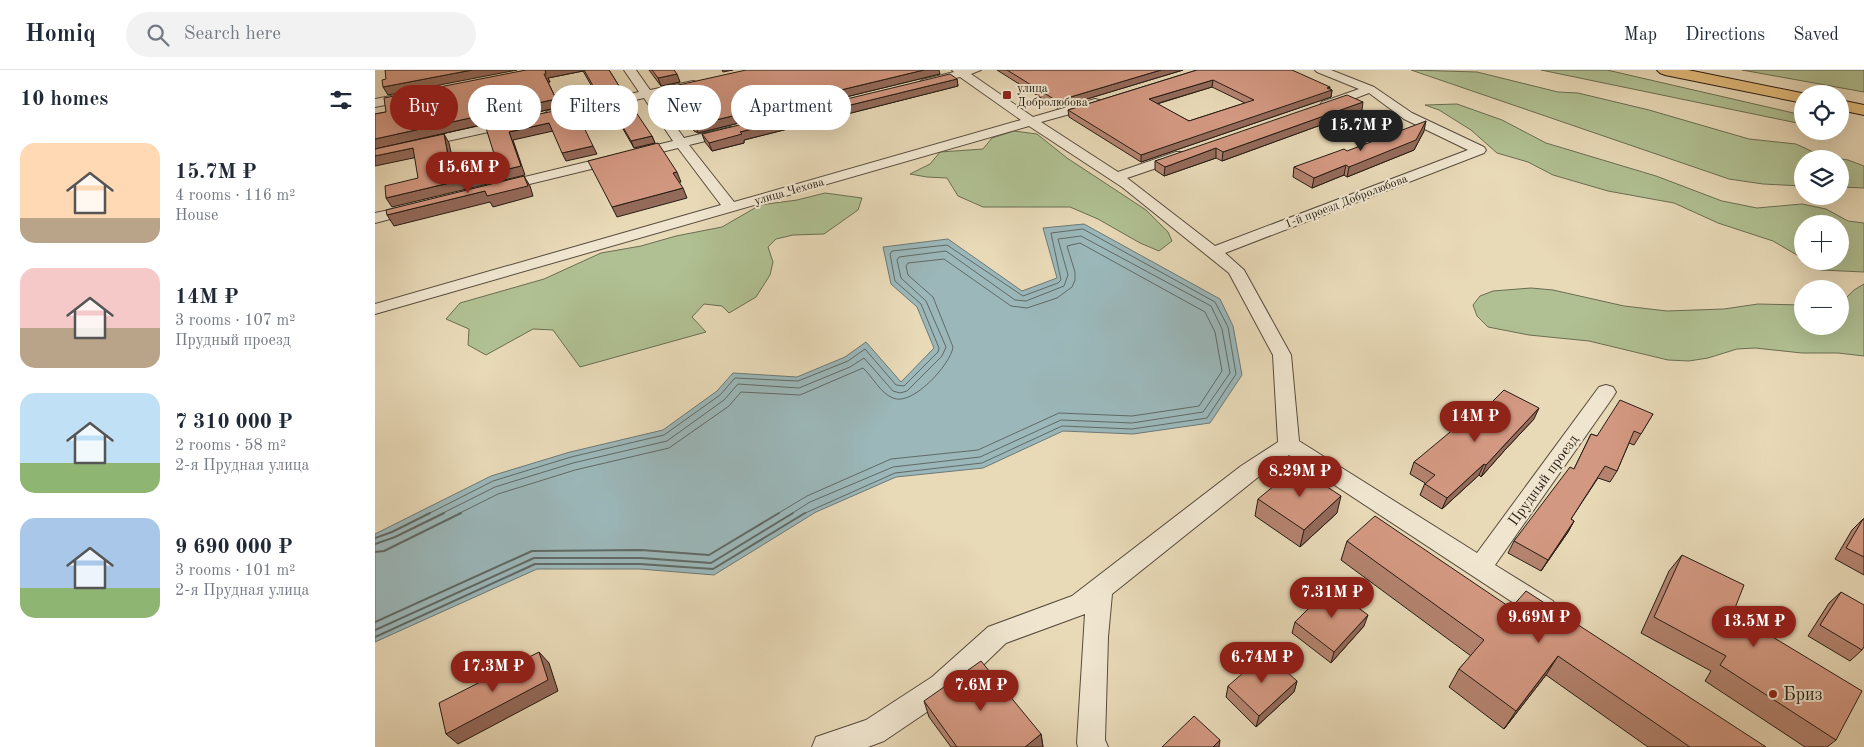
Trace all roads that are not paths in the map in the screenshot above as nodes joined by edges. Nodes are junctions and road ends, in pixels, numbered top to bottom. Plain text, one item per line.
1 (630, 70) edge
2 (1321, 70) edge
3 (1665, 70) edge
4 (965, 71) edge
5 (703, 82) edge
6 (915, 85) edge
7 (1370, 90) junction
8 (647, 94) junction
9 (1794, 96) edge
10 (1107, 99) edge
11 (390, 100) edge
12 (375, 103) edge
13 (1849, 107) edge
14 (1314, 109) edge
15 (1864, 110) edge
16 (541, 117) edge
17 (1032, 122) junction
18 (480, 130) edge
19 (731, 130) edge
20 (681, 143) junction
21 (1191, 151) edge
22 (375, 153) edge
23 (1116, 177) junction
24 (490, 190) edge
25 (423, 206) edge
26 (731, 208) junction
27 (375, 218) edge
28 (1213, 252) junction
29 (375, 309) edge
30 (1606, 392) dead end
31 (1289, 445) junction
32 (1480, 568) junction
33 (1100, 590) junction
34 (1562, 621) edge
35 (1092, 745) edge
36 (826, 747) edge

1 - 8 street
2 - 7 street
3 - 9 highway
4 - 6 street
4 - 17 street
5 - 8 street
7 - 14 street
7 - 28 street, 1-й проезд Добролюбова
8 - 16 street
8 - 20 street
10 - 17 street, улица Чехова
11 - 12 street
13 - 15 highway
17 - 23 street
17 - 26 street, улица Чехова
18 - 22 street
19 - 20 street
20 - 24 street
20 - 26 street
21 - 23 street
23 - 28 street
25 - 27 street
26 - 29 street, улица Чехова
28 - 31 street
30 - 32 street, Прудный проезд
31 - 32 street
31 - 33 street
32 - 34 street
33 - 35 street
33 - 36 street

